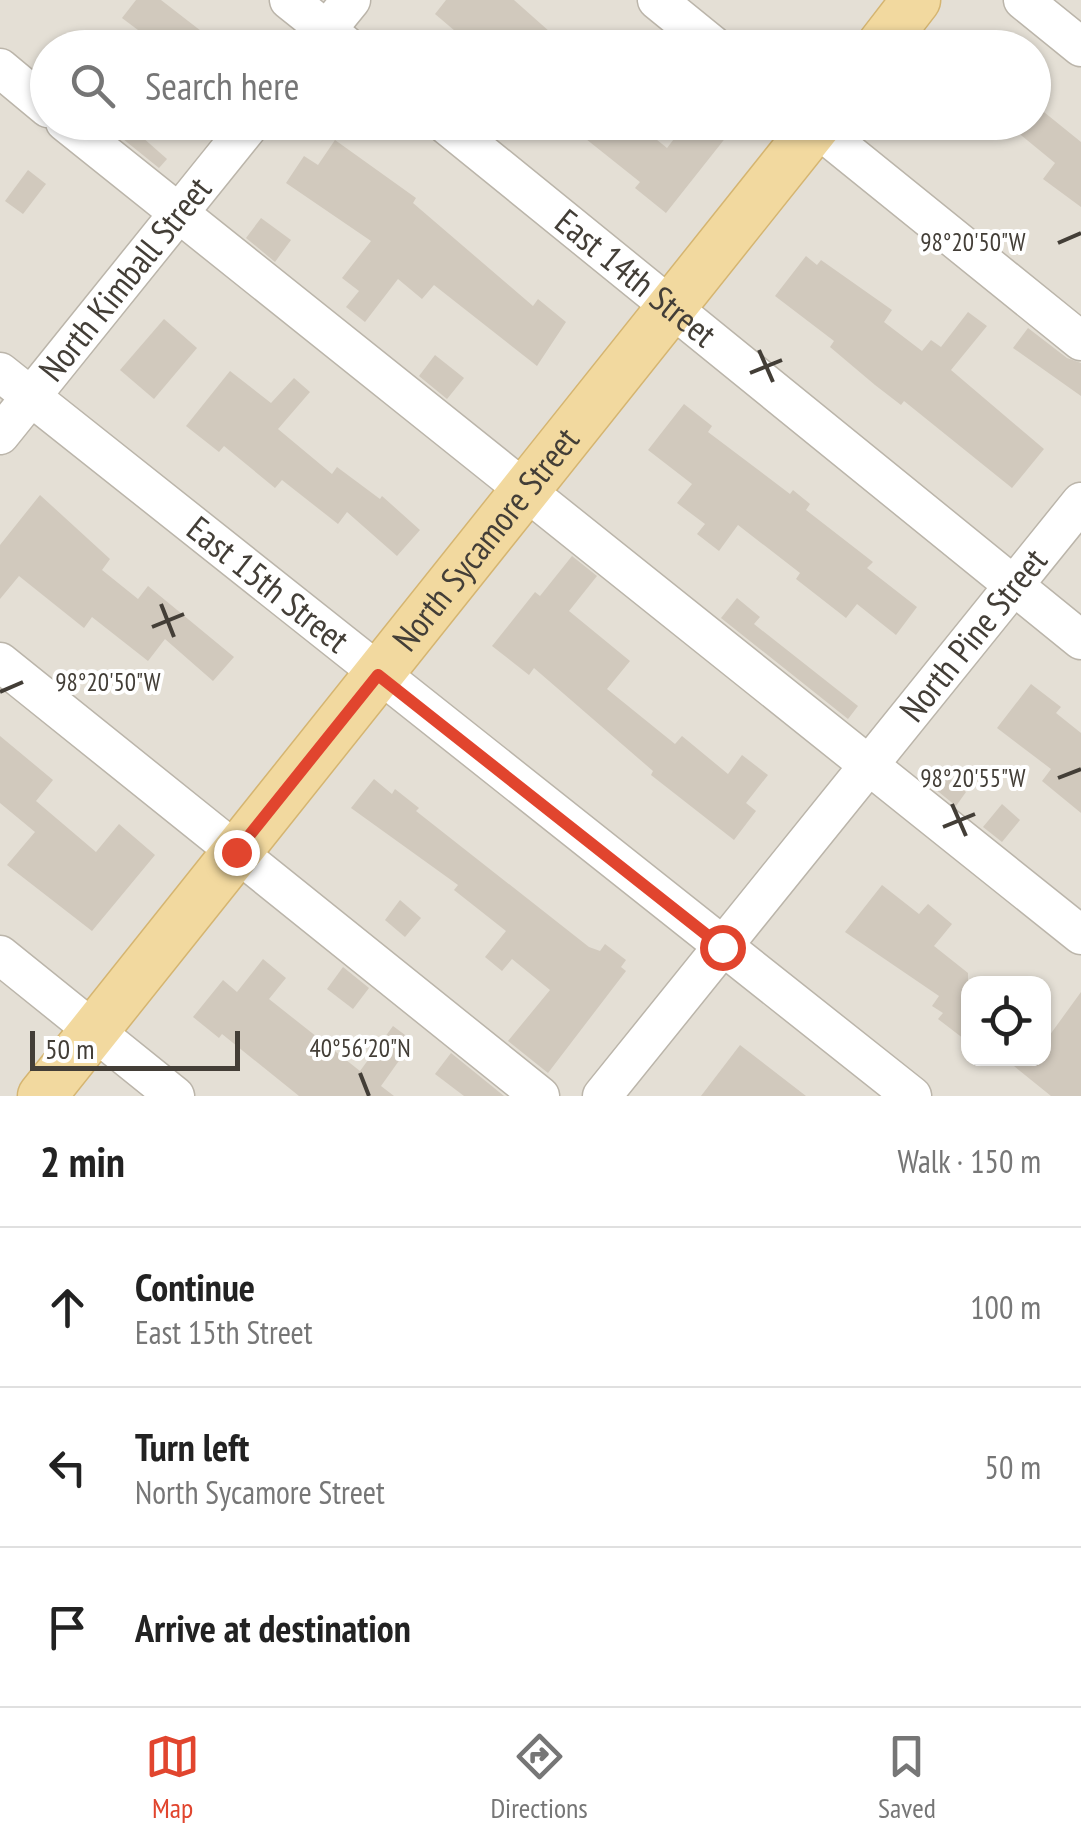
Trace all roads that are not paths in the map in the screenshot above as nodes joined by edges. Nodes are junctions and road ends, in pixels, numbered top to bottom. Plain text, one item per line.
1 (288, 0) edge
2 (350, 0) edge
3 (657, 0) edge
4 (916, 0) edge
5 (1023, 0) edge
6 (317, 30) edge
7 (335, 30) edge
8 (694, 30) edge
9 (892, 30) edge
10 (1081, 47) edge
11 (0, 68) edge
12 (30, 93) edge
13 (86, 140) edge
14 (237, 140) edge
15 (466, 140) edge
16 (802, 140) edge
17 (835, 140) edge
18 (176, 216) junction
19 (673, 305) junction
20 (1081, 341) edge
21 (0, 372) edge
22 (30, 398) junction
23 (0, 434) edge
24 (523, 493) junction
25 (1081, 502) edge
26 (1014, 586) junction
27 (1081, 640) edge
28 (0, 662) edge
29 (378, 675) junction
30 (868, 767) junction
31 (236, 852) junction
32 (1081, 935) edge
33 (722, 947) junction
34 (0, 955) edge
35 (94, 1030) junction
36 (42, 1096) edge
37 (175, 1096) edge
38 (540, 1096) edge
39 (602, 1096) edge
40 (912, 1096) edge

1 - 6 street
2 - 7 street
3 - 8 street
4 - 9 main road
5 - 10 street
11 - 12 street
13 - 18 street
14 - 18 street, North Kimball Street
15 - 19 street, East 14th Street
16 - 19 main road, North Sycamore Street
17 - 20 street
18 - 22 street, North Kimball Street
18 - 24 street
19 - 24 main road, North Sycamore Street
19 - 26 street, East 14th Street
21 - 22 street, East 15th Street
22 - 23 street, North Kimball Street
22 - 29 street, East 15th Street
24 - 29 main road, North Sycamore Street
24 - 30 street
25 - 26 street, North Pine Street
26 - 27 street, East 14th Street
26 - 30 street, North Pine Street
28 - 31 street
29 - 31 main road, North Sycamore Street
29 - 33 street, East 15th Street
30 - 32 street
30 - 33 street, North Pine Street
31 - 35 main road, North Sycamore Street
31 - 38 street
33 - 39 street, North Pine Street
33 - 40 street, East 15th Street
34 - 35 street
35 - 36 main road, North Sycamore Street
35 - 37 street

